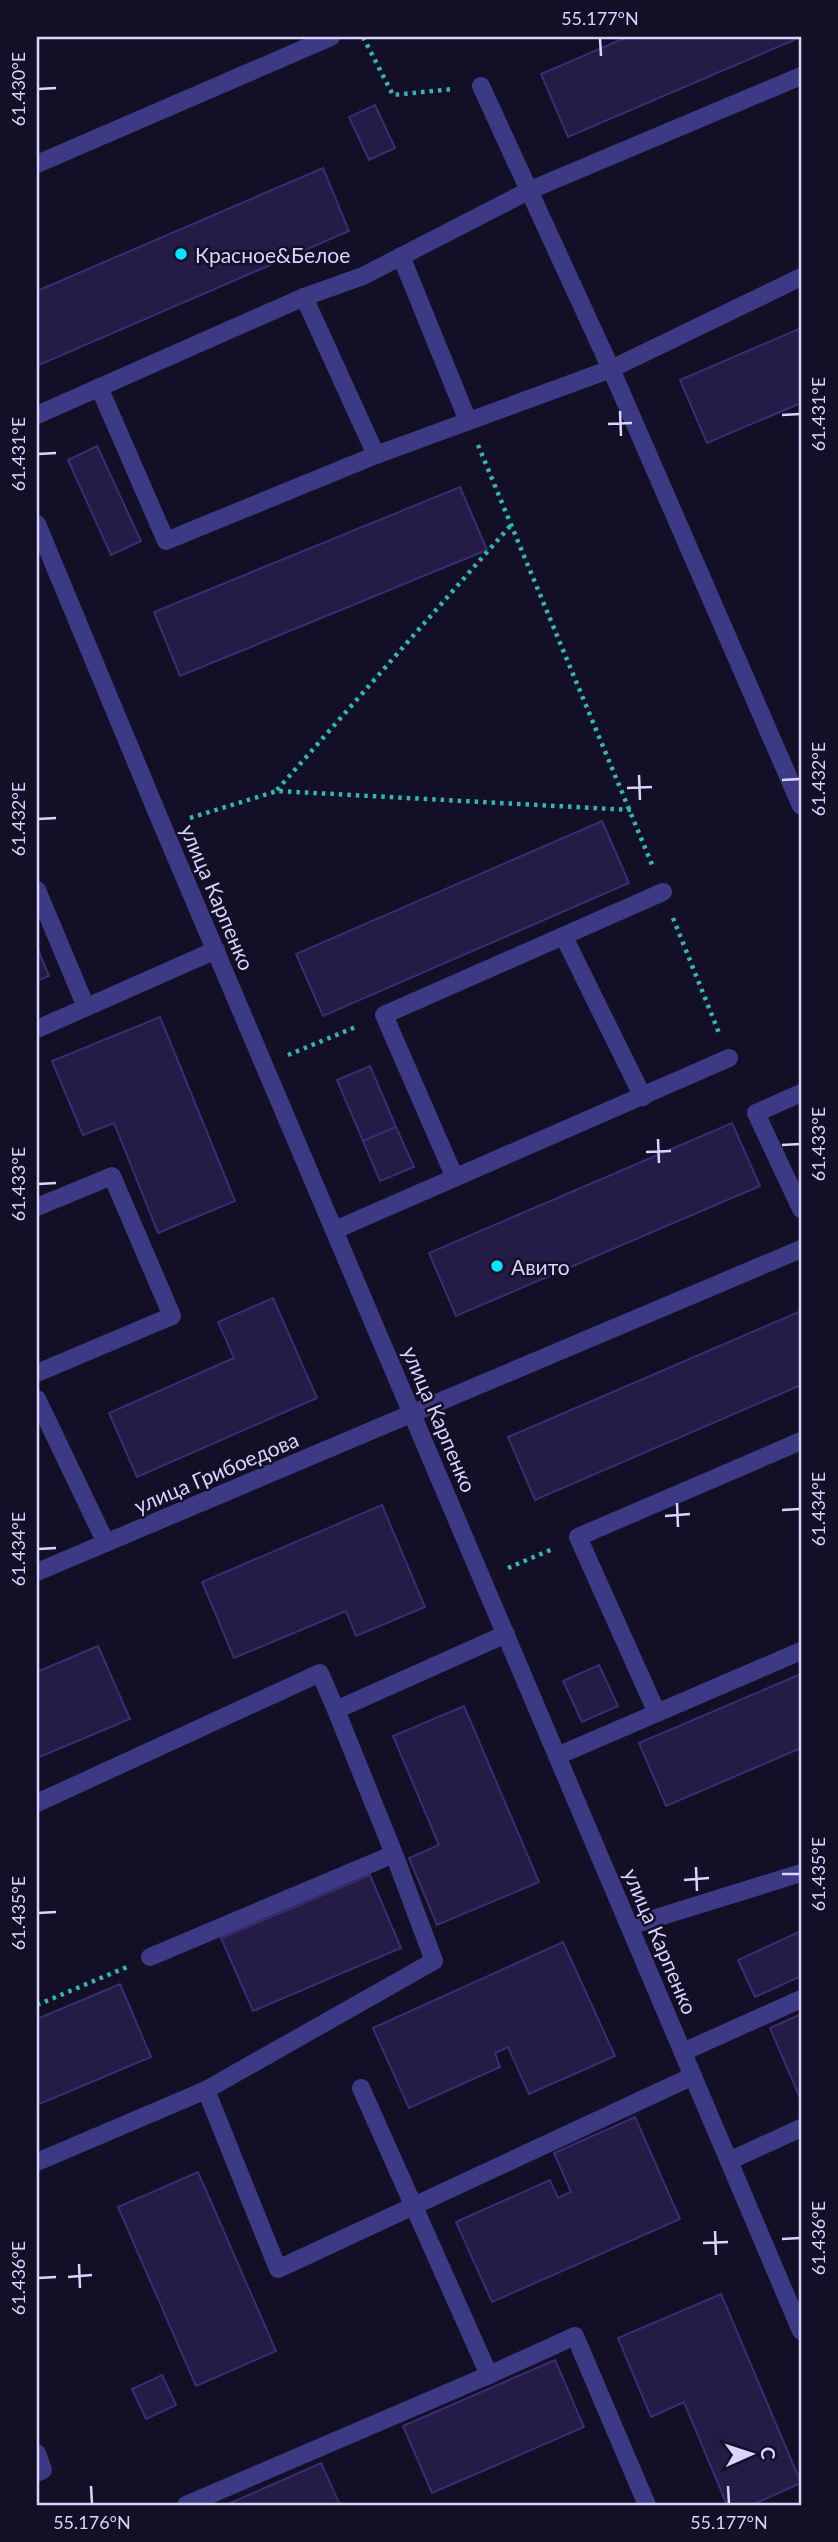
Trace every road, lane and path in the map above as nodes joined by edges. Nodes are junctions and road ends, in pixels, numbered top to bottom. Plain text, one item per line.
1 (331, 37) edge
2 (363, 37) edge
3 (801, 76) edge
4 (481, 86) joint
5 (37, 164) edge
6 (528, 191) junction
7 (401, 256) junction
8 (801, 277) edge
9 (304, 297) junction
10 (611, 369) junction
11 (99, 387) junction
12 (37, 415) edge
13 (468, 421) junction
14 (376, 455) junction
15 (37, 524) edge
16 (512, 525) junction
17 (277, 791) junction
18 (801, 806) edge
19 (631, 810) junction
20 (163, 827) junction
21 (37, 890) edge
22 (663, 892) junction
23 (564, 936) junction
24 (216, 950) junction
25 (86, 1007) junction
26 (384, 1015) junction
27 (37, 1029) edge
28 (729, 1058) joint
29 (265, 1065) junction
30 (801, 1093) edge
31 (643, 1097) junction
32 (454, 1178) junction
33 (37, 1207) edge
34 (801, 1209) edge
35 (335, 1230) junction
36 (801, 1249) edge
37 (37, 1373) edge
38 (37, 1399) edge
39 (413, 1414) junction
40 (801, 1441) edge
41 (578, 1537) junction
42 (106, 1543) junction
43 (37, 1572) edge
44 (483, 1580) junction
45 (506, 1634) junction
46 (801, 1651) edge
47 (336, 1710) junction
48 (657, 1713) junction
49 (558, 1756) junction
50 (37, 1803) edge
51 (394, 1854) junction
52 (801, 1873) edge
53 (630, 1926) junction
54 (150, 1957) joint
55 (801, 1998) edge
56 (37, 2005) edge
57 (683, 2052) junction
58 (694, 2076) junction
59 (361, 2088) dead end
60 (206, 2090) junction
61 (801, 2128) edge
62 (729, 2161) junction
63 (37, 2162) edge
64 (414, 2207) junction
65 (801, 2331) edge
66 (489, 2375) junction
67 (37, 2453) edge
68 (37, 2473) edge
69 (186, 2505) edge
70 (647, 2505) edge

1 - 5 street
2 - 4 path
3 - 6 street
4 - 6 street
6 - 7 street
6 - 10 street
7 - 9 street
7 - 13 street
8 - 10 street
9 - 11 street
9 - 14 street
10 - 13 street
10 - 18 street
11 - 12 street
11 - 14 street
13 - 14 street
13 - 16 path
15 - 20 street, улица Карпенко
16 - 17 path
16 - 19 path
17 - 19 path
17 - 20 path
19 - 22 path
20 - 24 street, улица Карпенко
21 - 25 street
22 - 23 street
22 - 28 path
23 - 26 street
23 - 31 street
24 - 25 street
24 - 29 street, улица Карпенко
25 - 27 street
26 - 29 path
26 - 32 street
28 - 31 street
29 - 35 street, улица Карпенко
30 - 34 street
31 - 32 street
32 - 35 street
33 - 37 street
35 - 39 street, улица Карпенко
36 - 39 street, улица Грибоедова
38 - 42 street
39 - 42 street, улица Грибоедова
39 - 44 street, улица Карпенко
40 - 41 street
41 - 44 path
41 - 48 street
42 - 43 street, улица Грибоедова
44 - 45 street, улица Карпенко
45 - 47 street
45 - 49 street, улица Карпенко
46 - 48 street
47 - 50 street
47 - 51 street
48 - 49 street
49 - 53 street, улица Карпенко
51 - 54 street
51 - 60 street
52 - 53 street
53 - 57 street, улица Карпенко
54 - 56 path
55 - 57 street
57 - 58 street, улица Карпенко
58 - 62 street, улица Карпенко
58 - 64 street
59 - 64 street
60 - 63 street
60 - 64 street
61 - 62 street
62 - 65 street, улица Карпенко
64 - 66 street
66 - 69 street
66 - 70 street
67 - 68 street

